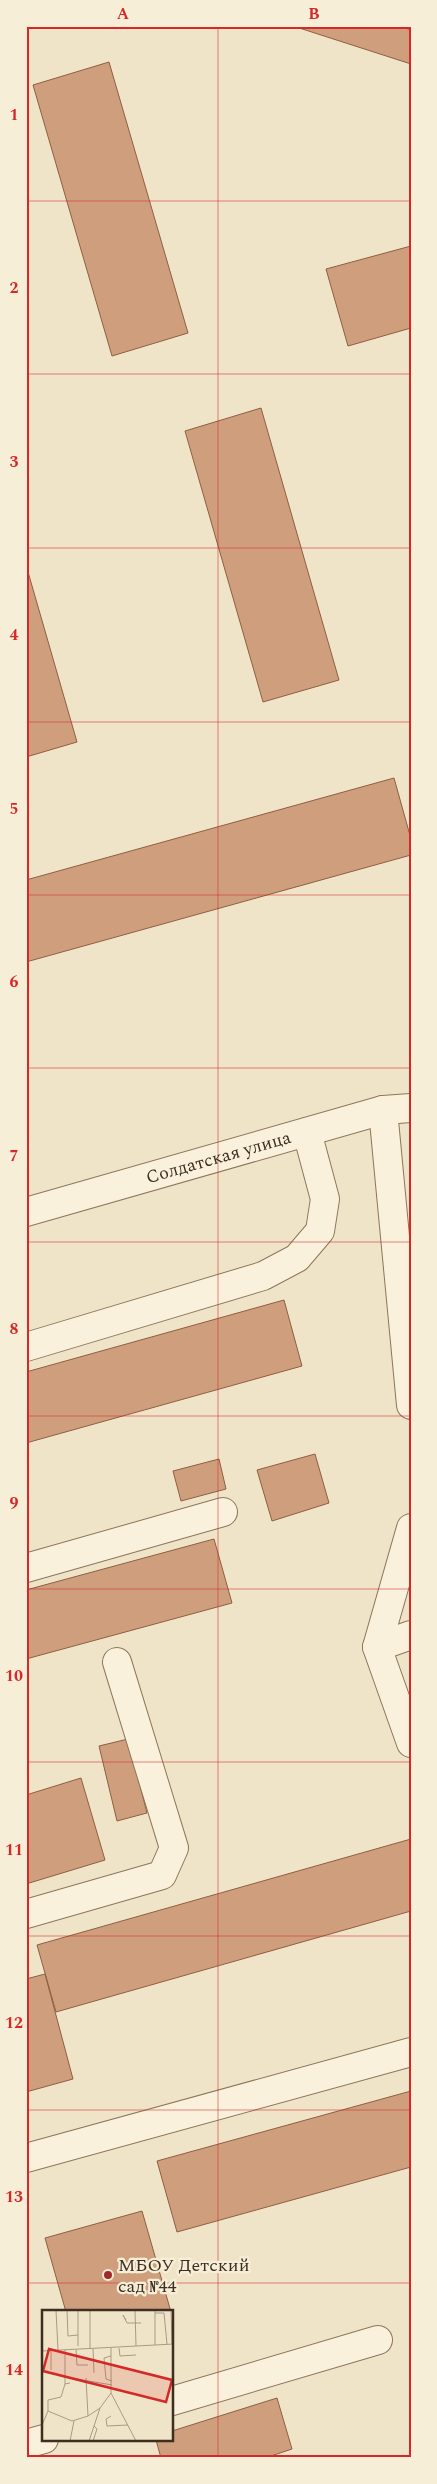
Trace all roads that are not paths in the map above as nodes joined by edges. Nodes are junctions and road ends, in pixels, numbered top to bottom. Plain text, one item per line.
1 (411, 1108) edge
2 (383, 1110) junction
3 (307, 1132) junction
4 (26, 1212) edge
5 (26, 1347) edge
6 (411, 1405) edge
7 (223, 1512) dead end
8 (411, 1528) edge
9 (26, 1568) edge
10 (411, 1635) edge
11 (377, 1647) junction
12 (117, 1662) dead end
13 (411, 1743) edge
14 (26, 1914) edge
15 (411, 2052) edge
16 (26, 2158) edge
17 (378, 2340) dead end
18 (174, 2400) edge
19 (42, 2440) edge
20 (26, 2444) edge

1 - 2 street, Солдатская улица
2 - 3 street, Солдатская улица
2 - 6 street
3 - 4 street, Солдатская улица
3 - 5 street
7 - 9 street
8 - 11 street
10 - 11 street
11 - 13 street
12 - 14 street
15 - 16 street
17 - 18 street
19 - 20 street

